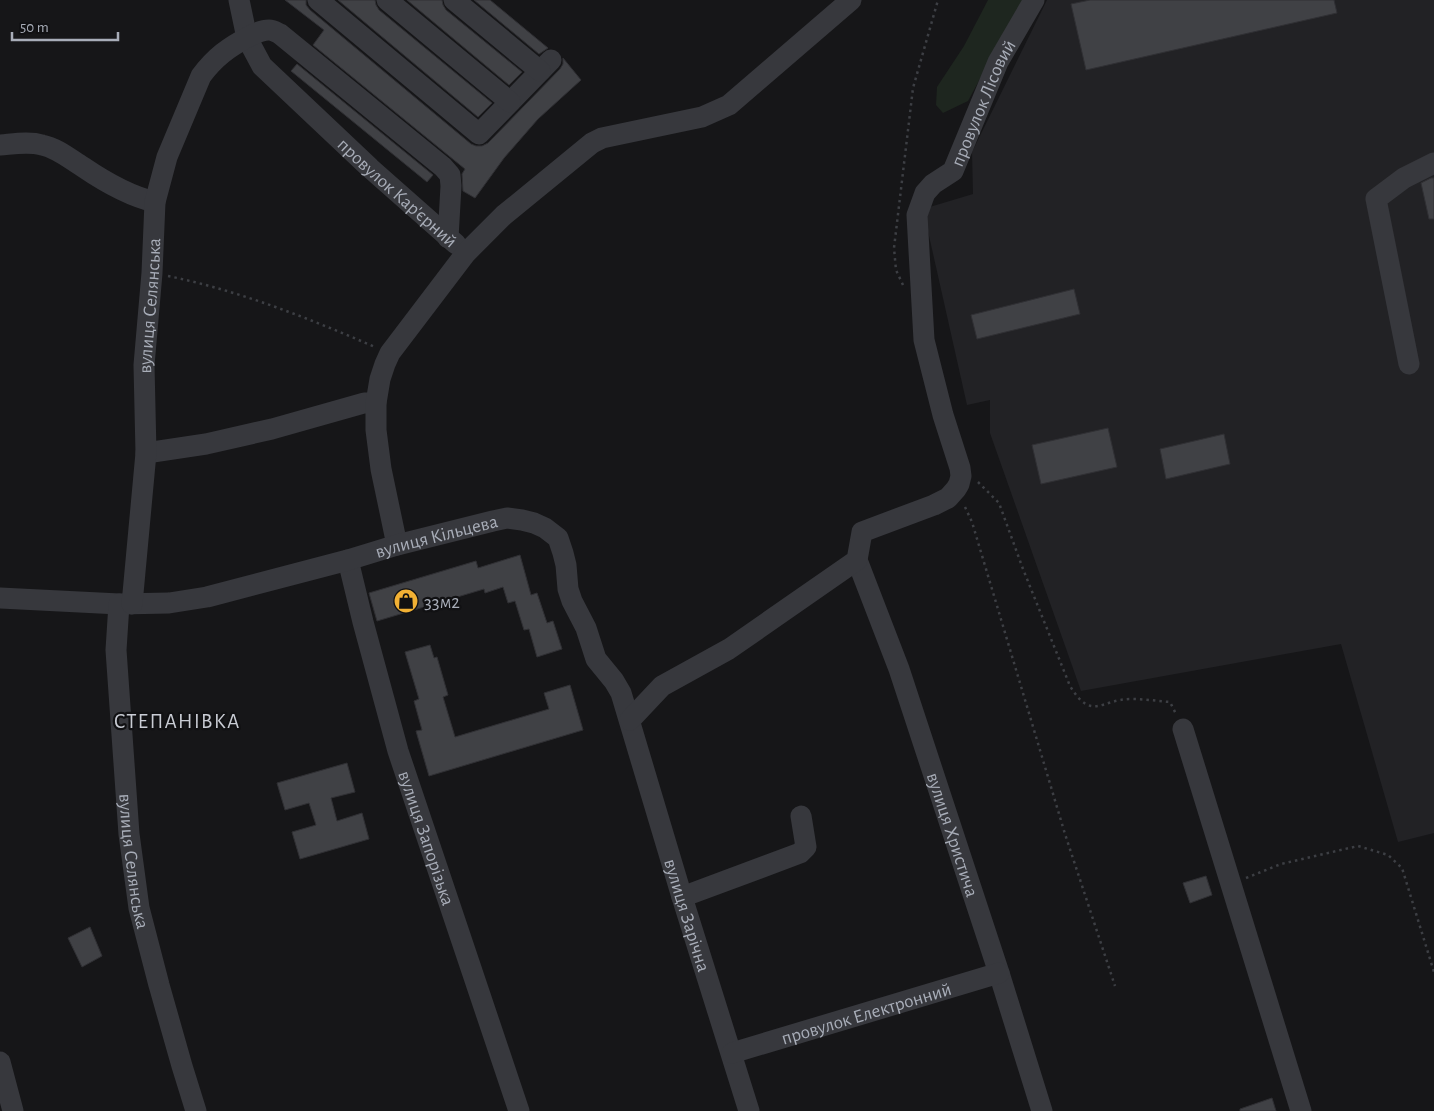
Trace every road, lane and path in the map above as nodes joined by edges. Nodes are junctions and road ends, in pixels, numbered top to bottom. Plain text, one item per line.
1 (238, 0) edge
2 (248, 0) edge
3 (318, 0) edge
4 (387, 0) edge
5 (454, 0) edge
6 (851, 0) edge
7 (938, 0) edge
8 (1034, 0) edge
9 (245, 30) junction
10 (510, 102) junction
11 (0, 146) edge
12 (1434, 163) edge
13 (155, 202) junction
14 (448, 238) junction
15 (466, 253) junction
16 (152, 273) junction
17 (904, 288) dead end
18 (390, 353) junction
19 (1409, 364) dead end
20 (376, 403) junction
21 (146, 453) junction
22 (960, 468) junction
23 (956, 490) junction
24 (397, 545) junction
25 (348, 560) junction
26 (858, 560) junction
27 (0, 598) edge
28 (126, 604) junction
29 (630, 720) junction
30 (1183, 729) joint
31 (801, 816) dead end
32 (1231, 884) junction
33 (682, 897) junction
34 (1434, 972) edge
35 (999, 973) junction
36 (1115, 986) dead end
37 (732, 1053) junction
38 (0, 1062) edge
39 (13, 1111) edge
40 (196, 1111) edge
41 (519, 1111) edge
42 (750, 1111) edge
43 (1042, 1111) edge
44 (1301, 1111) edge

1 - 9 street, провулок Кар'єрний
2 - 9 street
3 - 10 street
4 - 10 street
5 - 10 street
6 - 15 street
7 - 17 path
8 - 22 street, провулок Лісовий
9 - 13 street, вулиця Селянська
9 - 14 street, провулок Кар'єрний
9 - 14 street, вулиця Селянська
11 - 13 street
12 - 19 street
13 - 16 street, вулиця Селянська
14 - 15 street, провулок Кар'єрний
15 - 18 street, провулок Кар'єрний
16 - 18 path
16 - 21 street, вулиця Селянська
18 - 20 street, провулок Кар'єрний
20 - 21 street
20 - 24 street, провулок Кар'єрний
21 - 28 street, вулиця Селянська
22 - 23 street, провулок Лісовий
22 - 30 path
23 - 26 street
23 - 36 path
24 - 25 street, вулиця Кільцева
24 - 29 street, вулиця Кільцева
25 - 28 street, вулиця Кільцева
25 - 41 street, вулиця Запорізька
26 - 29 street
26 - 35 street, вулиця Христича
27 - 28 street, вулиця Кільцева
28 - 40 street, вулиця Селянська
29 - 33 street, вулиця Зарічна
30 - 32 street
31 - 33 street
32 - 34 path
32 - 44 street
33 - 37 street, вулиця Зарічна
35 - 37 street, провулок Електронний
35 - 43 street, вулиця Христича
37 - 42 street, вулиця Зарічна
38 - 39 street

